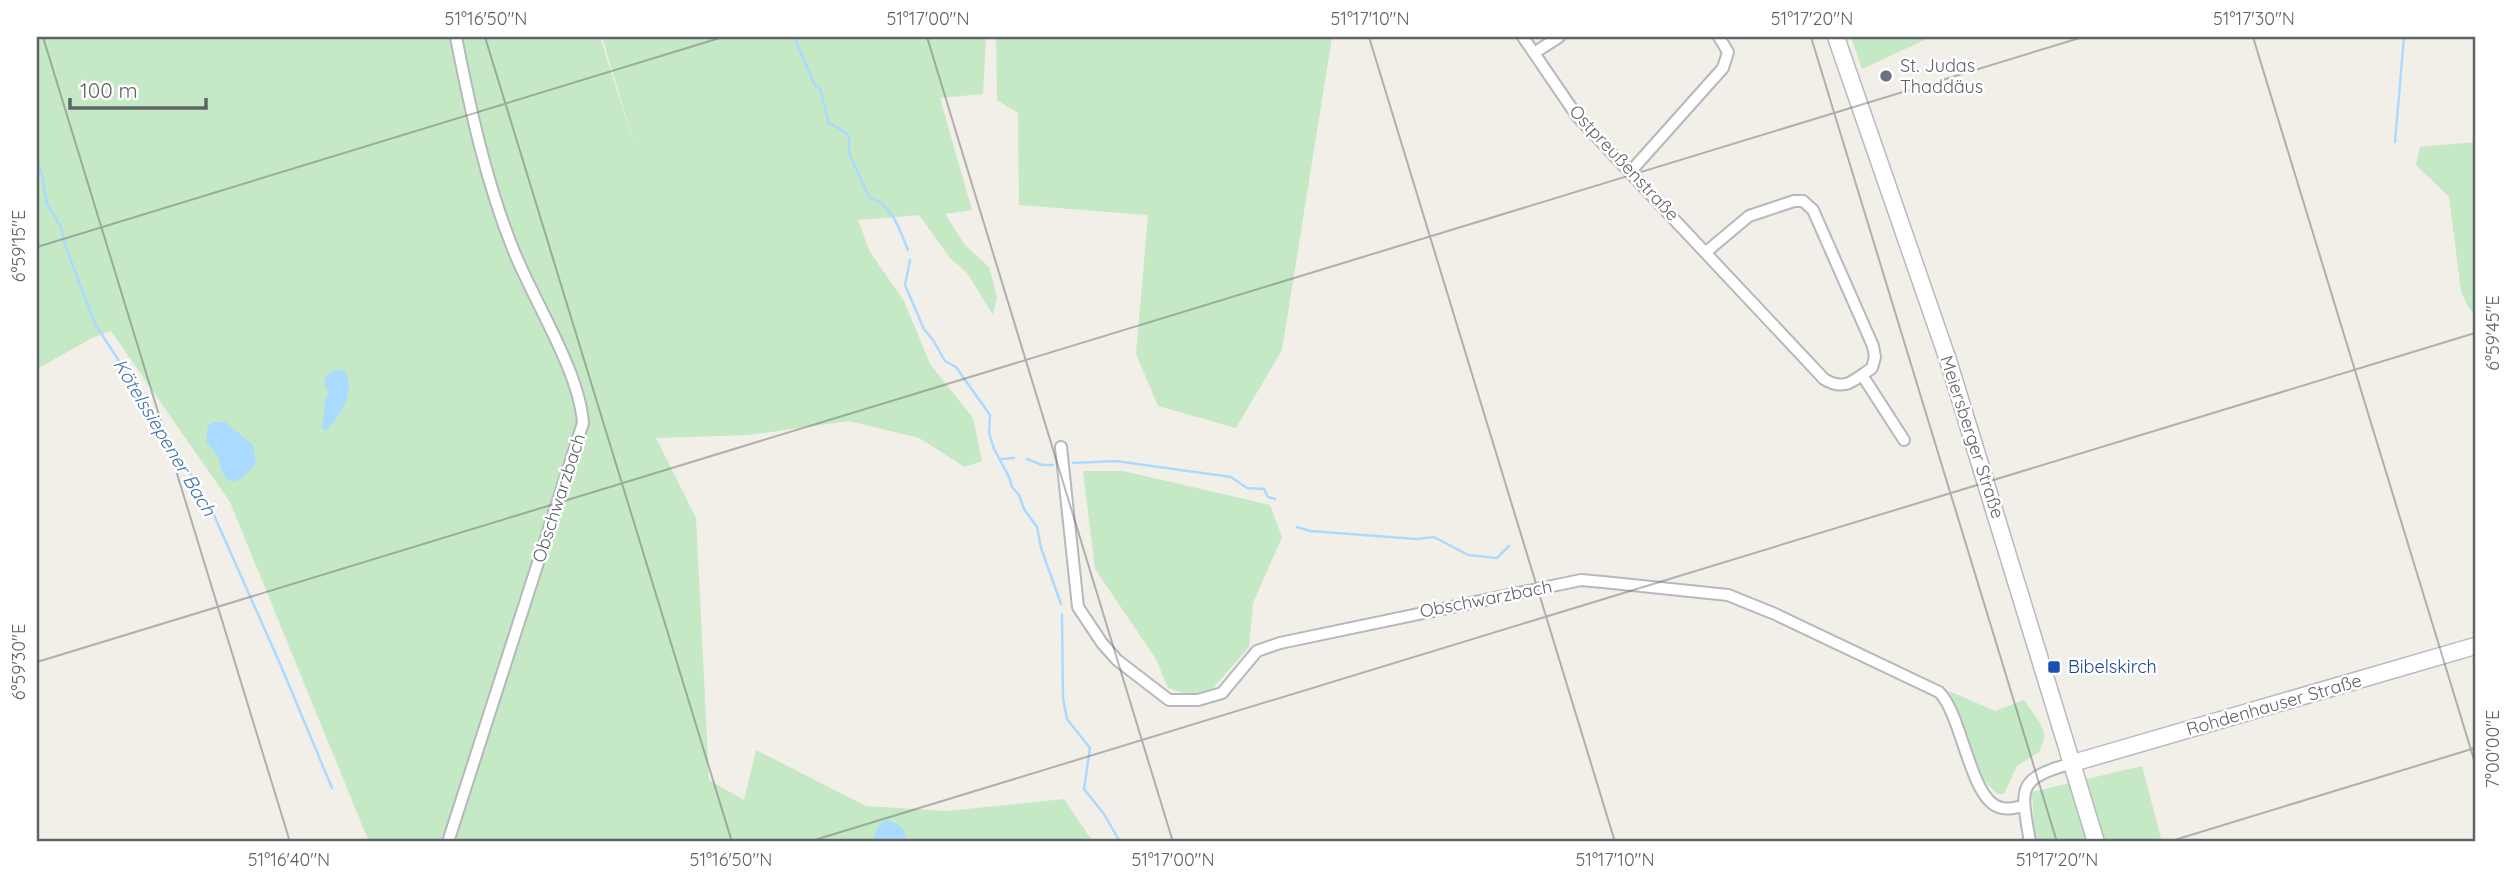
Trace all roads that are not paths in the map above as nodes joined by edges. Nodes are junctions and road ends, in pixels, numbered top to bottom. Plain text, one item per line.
1 (456, 37) edge
2 (1523, 37) edge
3 (1559, 37) edge
4 (1719, 37) edge
5 (1836, 37) edge
6 (1534, 53) junction
7 (1631, 171) junction
8 (1706, 252) junction
9 (1862, 375) junction
10 (1905, 440) dead end
11 (1060, 447) dead end
12 (2475, 646) edge
13 (2073, 763) junction
14 (2024, 806) junction
15 (448, 842) edge
16 (2030, 842) edge
17 (2096, 842) edge

1 - 15 street, Obschwarzbach
2 - 6 street, Ostpreußenstraße
3 - 6 street
4 - 7 street
5 - 13 main road, Meiersberger Straße
6 - 7 street, Ostpreußenstraße
7 - 8 street, Ostpreußenstraße
8 - 9 street, Ostpreußenstraße
8 - 9 street
9 - 10 street
11 - 14 street, Obschwarzbach
12 - 13 main road, Rohdenhauser Straße
13 - 14 street
13 - 17 main road, Meiersberger Straße
14 - 16 street

